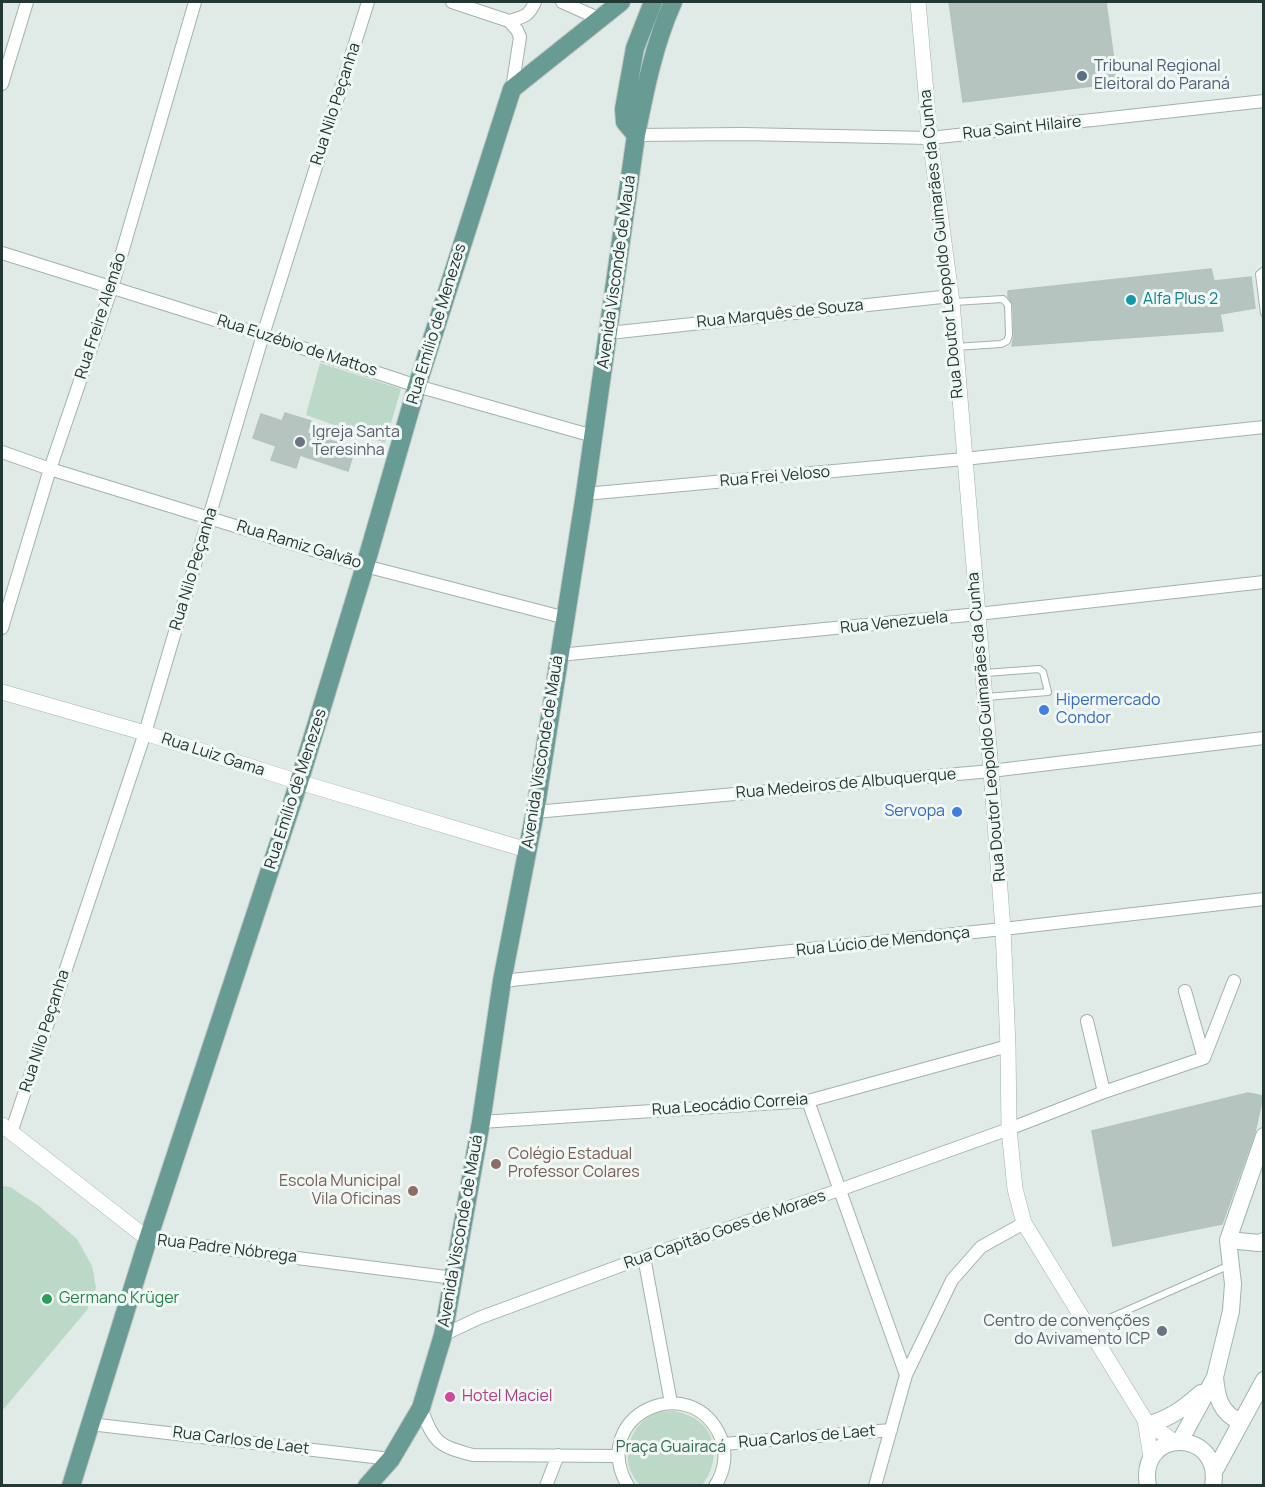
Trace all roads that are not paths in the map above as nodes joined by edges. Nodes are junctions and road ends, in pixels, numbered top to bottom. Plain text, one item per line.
1 (27, 2) edge
2 (195, 2) edge
3 (368, 2) edge
4 (452, 2) edge
5 (535, 2) edge
6 (562, 2) edge
7 (621, 2) edge
8 (653, 2) edge
9 (673, 2) edge
10 (918, 2) edge
11 (600, 19) junction
12 (509, 21) junction
13 (2, 84) edge
14 (512, 89) junction
15 (1263, 101) edge
16 (636, 135) junction
17 (930, 138) junction
18 (2, 253) edge
19 (1263, 270) edge
20 (112, 287) junction
21 (951, 299) junction
22 (1263, 313) edge
23 (609, 333) junction
24 (263, 335) junction
25 (955, 347) junction
26 (417, 386) junction
27 (1263, 427) edge
28 (593, 436) junction
29 (2, 452) edge
30 (964, 459) junction
31 (50, 469) junction
32 (585, 494) junction
33 (210, 518) junction
34 (365, 566) junction
35 (1263, 582) edge
36 (978, 614) junction
37 (566, 618) junction
38 (2, 628) edge
39 (560, 655) junction
40 (983, 673) junction
41 (2, 692) edge
42 (985, 697) junction
43 (145, 733) junction
44 (1263, 738) edge
45 (991, 771) junction
46 (299, 782) junction
47 (535, 812) junction
48 (527, 850) junction
49 (1263, 899) edge
50 (1003, 929) junction
51 (502, 981) junction
52 (1234, 981) dead end
53 (1185, 991) dead end
54 (1087, 1021) dead end
55 (1008, 1046) junction
56 (1204, 1058) junction
57 (1104, 1092) junction
58 (808, 1101) junction
59 (481, 1122) junction
60 (6, 1129) edge
61 (1009, 1129) junction
62 (1263, 1136) edge
63 (839, 1190) junction
64 (1024, 1223) junction
65 (148, 1239) junction
66 (1228, 1240) junction
67 (1263, 1242) edge
68 (644, 1257) junction
69 (1231, 1264) junction
70 (454, 1278) junction
71 (1088, 1328) junction
72 (443, 1335) junction
73 (906, 1375) junction
74 (1263, 1380) edge
75 (1213, 1381) junction
76 (671, 1403) junction
77 (421, 1408) junction
78 (1148, 1422) junction
79 (1241, 1422) junction
80 (90, 1424) junction
81 (891, 1430) junction
82 (1177, 1442) junction
83 (723, 1444) junction
84 (558, 1455) junction
85 (618, 1456) junction
86 (1151, 1457) junction
87 (392, 1459) junction
88 (1213, 1479) edge
89 (71, 1485) edge
90 (367, 1485) edge
91 (546, 1485) edge
92 (628, 1485) edge
93 (715, 1485) edge
94 (875, 1485) edge
95 (1148, 1485) edge

1 - 13 street
2 - 20 street, Rua Freire Alemão
3 - 24 street, Rua Nilo Peçanha
4 - 12 street
5 - 12 street
6 - 11 street
7 - 11 main road
8 - 16 main road
9 - 16 main road, Avenida Visconde de Mauá
10 - 17 street, Rua Doutor Leopoldo Guimarães da Cunha
11 - 14 main road
12 - 14 street, Rua Emílio de Menezes
14 - 26 main road, Rua Emílio de Menezes
15 - 17 street, Rua Saint Hilaire
16 - 17 street, Rua Saint Hilaire
16 - 23 main road, Avenida Visconde de Mauá
17 - 21 street, Rua Doutor Leopoldo Guimarães da Cunha
18 - 20 street, Rua Euzébio de Mattos
19 - 22 lane
20 - 24 street, Rua Euzébio de Mattos
20 - 31 street, Rua Freire Alemão
21 - 23 street, Rua Marquês de Souza
21 - 25 street, Rua Doutor Leopoldo Guimarães da Cunha
21 - 25 lane
23 - 28 main road, Avenida Visconde de Mauá
24 - 26 street, Rua Euzébio de Mattos
24 - 33 street, Rua Nilo Peçanha
25 - 30 street, Rua Doutor Leopoldo Guimarães da Cunha
26 - 28 street, Rua Euzébio de Mattos
26 - 34 main road, Rua Emílio de Menezes
27 - 30 street, Rua Frei Veloso
28 - 32 main road, Avenida Visconde de Mauá
29 - 31 street, Rua Ramiz Galvão
30 - 32 street, Rua Frei Veloso
30 - 36 street, Rua Doutor Leopoldo Guimarães da Cunha
31 - 33 street, Rua Ramiz Galvão
31 - 38 street, Rua Freire Alemão
32 - 37 main road, Avenida Visconde de Mauá
33 - 34 street, Rua Ramiz Galvão
33 - 43 street, Rua Nilo Peçanha
34 - 37 street, Rua Ramiz Galvão
34 - 46 main road, Rua Emílio de Menezes
35 - 36 street, Rua Venezuela
36 - 39 street, Rua Venezuela
36 - 40 street, Rua Doutor Leopoldo Guimarães da Cunha
37 - 39 main road, Avenida Visconde de Mauá
39 - 47 main road, Avenida Visconde de Mauá
40 - 42 street, Rua Doutor Leopoldo Guimarães da Cunha
40 - 42 lane
41 - 43 street, Rua Luiz Gama
42 - 45 street, Rua Doutor Leopoldo Guimarães da Cunha
43 - 46 street, Rua Luiz Gama
43 - 60 street, Rua Nilo Peçanha
44 - 45 street, Rua Medeiros de Albuquerque
45 - 47 street, Rua Medeiros de Albuquerque
45 - 50 street, Rua Doutor Leopoldo Guimarães da Cunha
46 - 48 street, Rua Luiz Gama
46 - 65 main road, Rua Emílio de Menezes
47 - 48 main road, Avenida Visconde de Mauá
48 - 51 main road, Avenida Visconde de Mauá
49 - 50 street, Rua Lúcio de Mendonça
50 - 51 street, Rua Lúcio de Mendonça
50 - 55 street, Rua Doutor Leopoldo Guimarães da Cunha
51 - 59 main road, Avenida Visconde de Mauá
52 - 56 street
53 - 56 street
54 - 57 street
55 - 58 street, Rua Leocádio Correia
55 - 61 street, Rua Doutor Leopoldo Guimarães da Cunha
56 - 57 street, Rua Capitão Goes de Moraes
57 - 61 street, Rua Capitão Goes de Moraes
58 - 59 street, Rua Leocádio Correia
58 - 63 street
59 - 70 main road, Avenida Visconde de Mauá
60 - 65 street, Rua Padre Nóbrega
61 - 63 street, Rua Capitão Goes de Moraes
61 - 64 street, Rua Doutor Leopoldo Guimarães da Cunha
62 - 66 main road
63 - 68 street, Rua Capitão Goes de Moraes
63 - 73 street
64 - 71 street, Rua Doutor Leopoldo Guimarães da Cunha
64 - 73 street
65 - 70 street, Rua Padre Nóbrega
65 - 80 main road, Rua Emílio de Menezes
66 - 67 main road
66 - 69 main road
68 - 72 street, Rua Capitão Goes de Moraes
68 - 76 street
69 - 71 lane
69 - 75 main road
70 - 72 main road, Avenida Visconde de Mauá
71 - 78 street, Rua Doutor Leopoldo Guimarães da Cunha
72 - 77 main road, Avenida Visconde de Mauá
73 - 81 street
74 - 79 main road
75 - 78 main road
75 - 79 main road
75 - 82 main road
76 - 83 street
76 - 85 street
77 - 84 street
77 - 87 main road, Avenida Visconde de Mauá
78 - 82 street, Rua Doutor Leopoldo Guimarães da Cunha
78 - 86 street, Rua Doutor Leopoldo Guimarães da Cunha
79 - 88 main road
80 - 87 street, Rua Carlos de Laet
80 - 89 main road, Rua Emílio de Menezes
81 - 83 street, Rua Carlos de Laet
81 - 94 street
82 - 86 main road
82 - 88 main road
83 - 93 street
84 - 85 street
84 - 91 street
85 - 92 street
86 - 95 main road
87 - 90 main road, Avenida Visconde de Mauá

